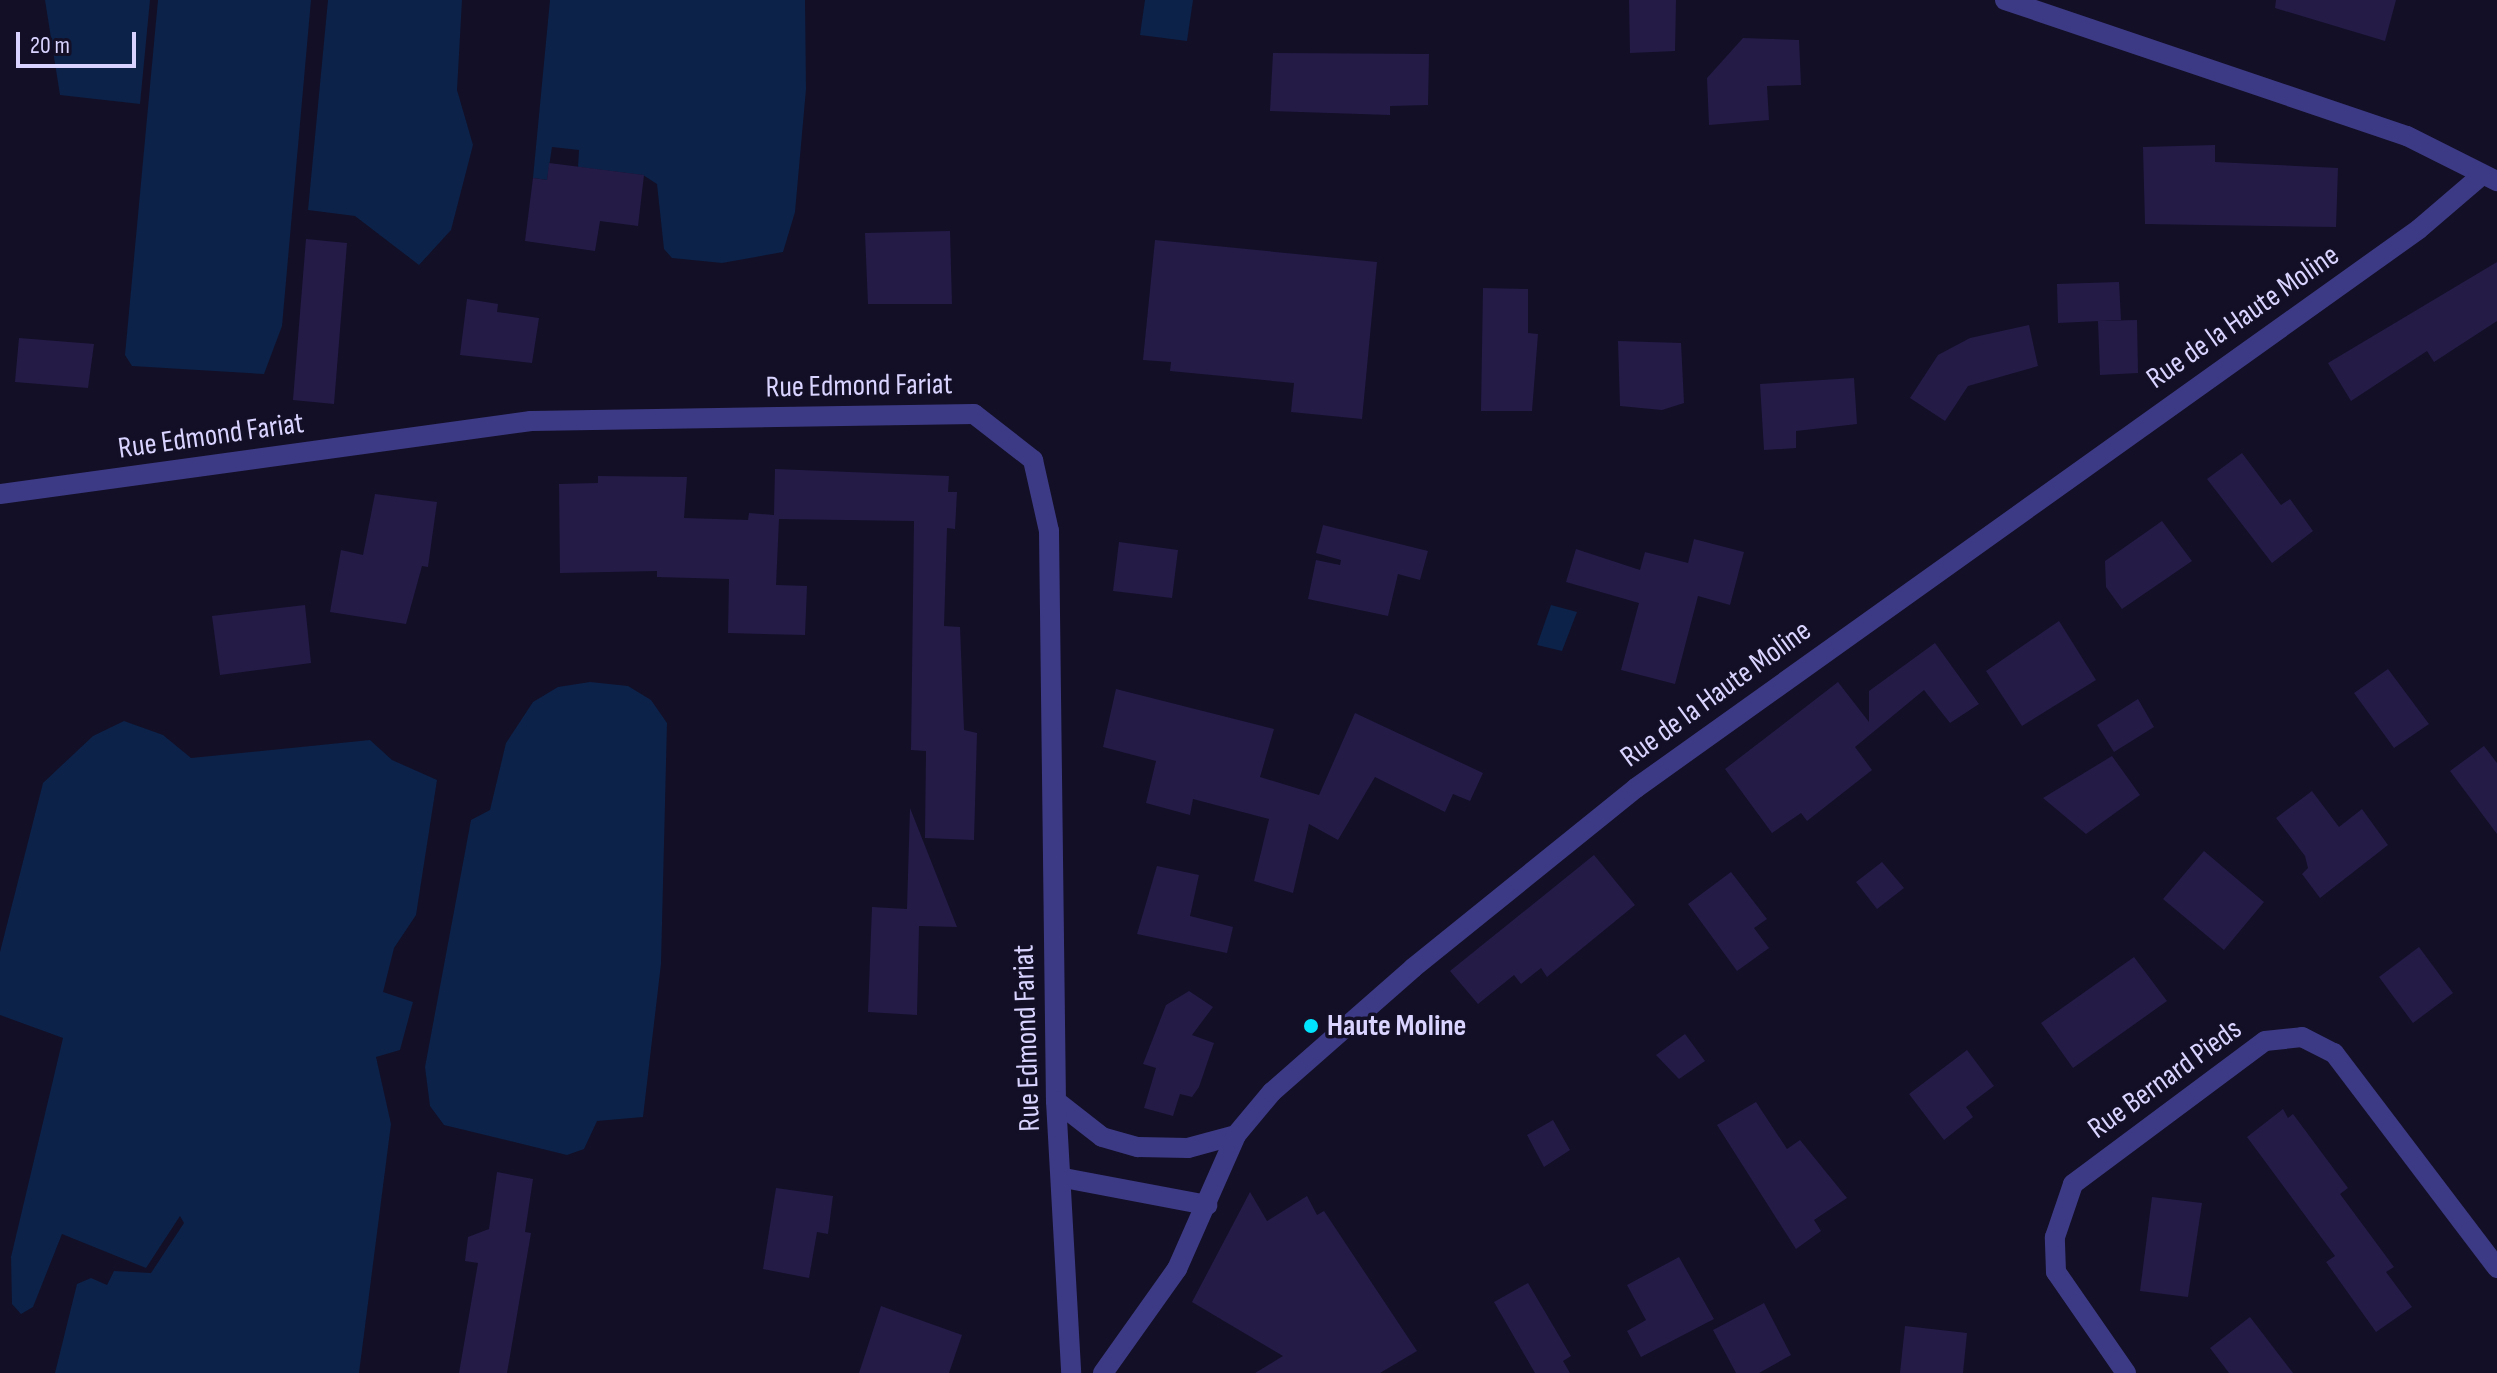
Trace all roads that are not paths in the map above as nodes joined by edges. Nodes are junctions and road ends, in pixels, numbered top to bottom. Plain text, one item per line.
1 (2005, 0) edge
2 (2490, 178) edge
3 (0, 494) edge
4 (1056, 1101) junction
5 (1236, 1135) junction
6 (1064, 1178) junction
7 (1207, 1205) junction
8 (2497, 1268) edge
9 (1071, 1373) edge
10 (1103, 1373) edge
11 (2126, 1373) edge

1 - 2 street
2 - 5 street, Rue de la Haute Moline
3 - 4 street, Rue Edmond Fariat
4 - 5 street
4 - 6 street, Rue Edmond Fariat
5 - 7 street, Rue de la Haute Moline
6 - 7 street
6 - 9 street, Rue Edmond Fariat
7 - 10 street, Rue de la Haute Moline
8 - 11 street, Rue Bernard Pieds

